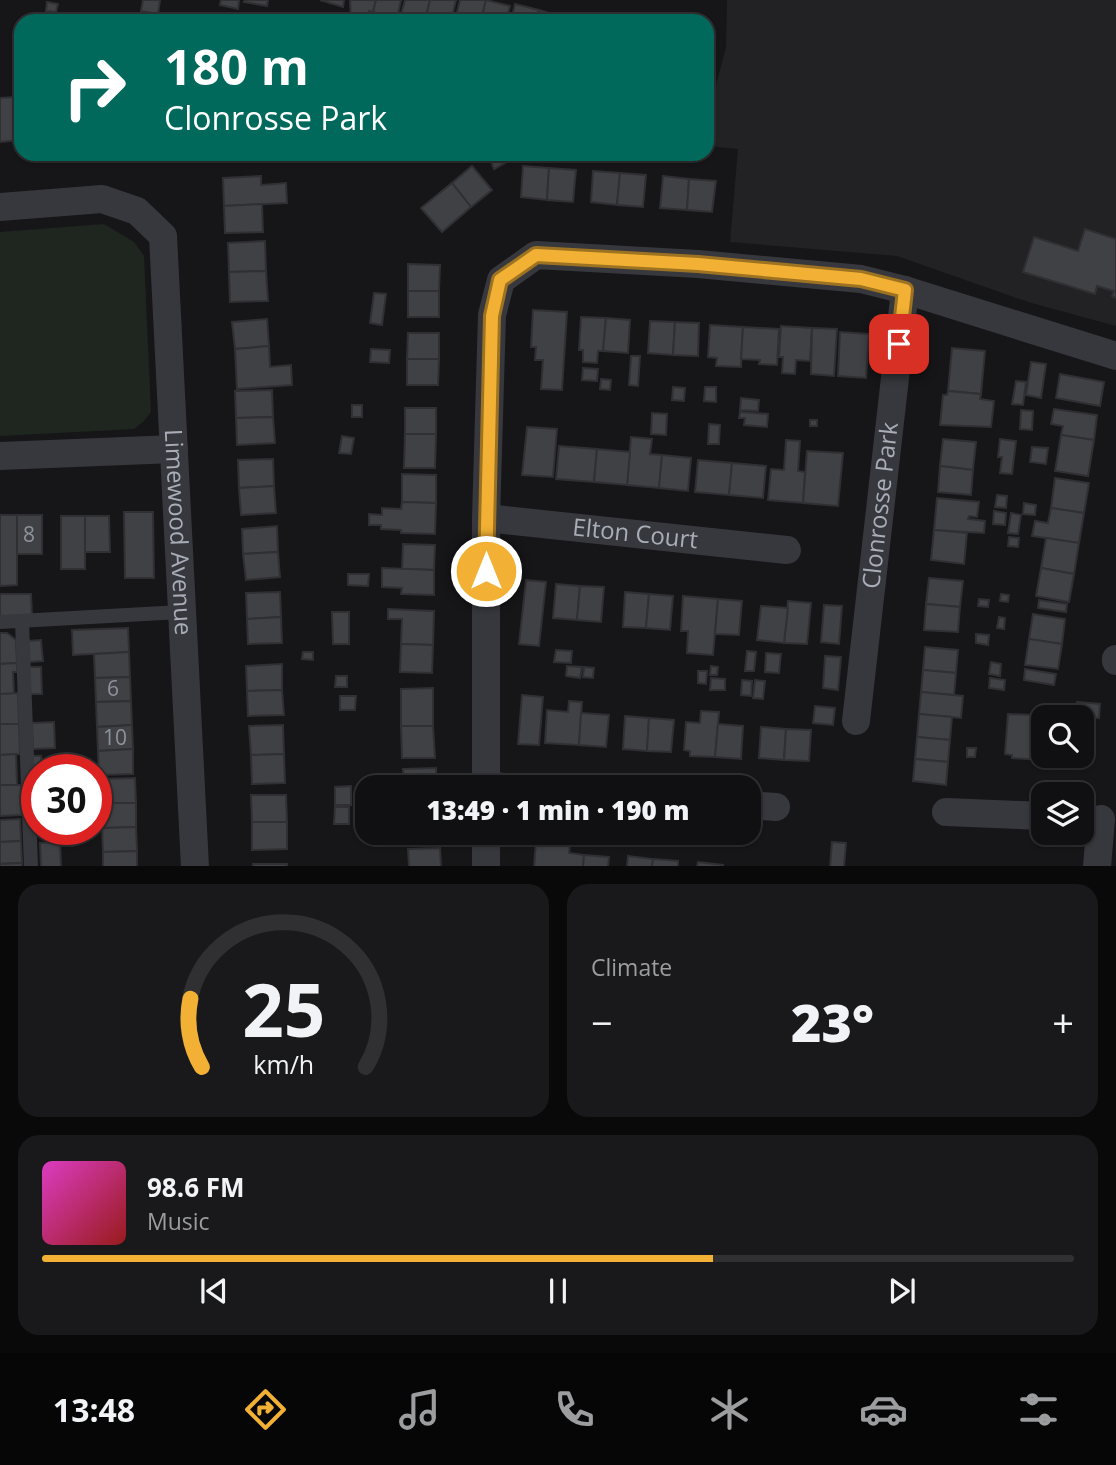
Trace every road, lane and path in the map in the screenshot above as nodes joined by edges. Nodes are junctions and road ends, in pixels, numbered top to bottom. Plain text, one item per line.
1 (0, 207) edge
2 (905, 290) junction
3 (1116, 355) edge
4 (174, 449) junction
5 (0, 456) edge
6 (486, 518) junction
7 (787, 550) dead end
8 (181, 612) junction
9 (22, 621) junction
10 (0, 622) edge
11 (856, 721) dead end
12 (486, 775) edge
13 (947, 811) dead end
14 (1031, 815) edge
15 (1099, 819) edge
16 (486, 845) edge
17 (31, 866) edge
18 (195, 866) edge
19 (486, 866) edge
20 (1097, 866) edge

1 - 4 street, Limewood Avenue
2 - 3 street
2 - 6 street
2 - 11 street, Clonrosse Park
4 - 5 street
4 - 8 street, Limewood Avenue
6 - 7 street, Elton Court
6 - 12 street
8 - 9 lane
8 - 18 street, Limewood Avenue
9 - 10 lane
9 - 17 lane
13 - 14 street
15 - 20 street
16 - 19 street

